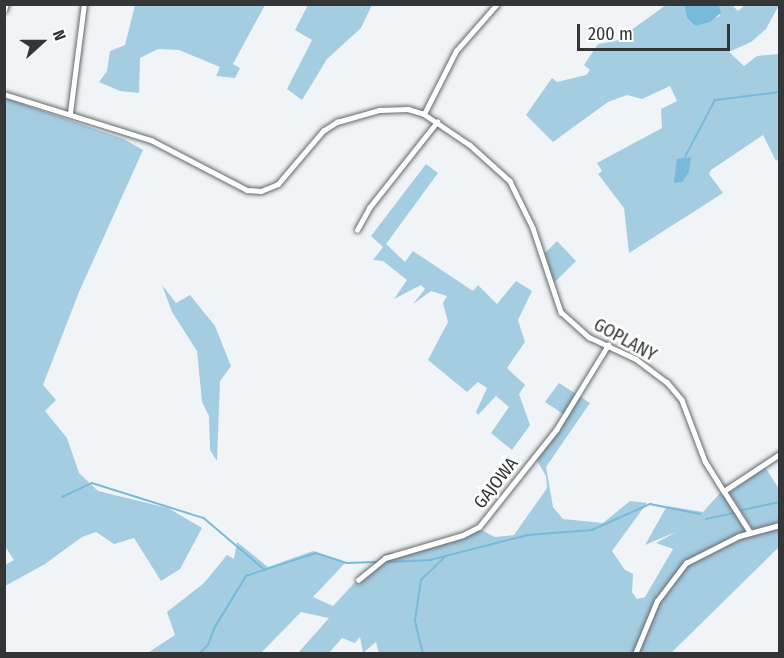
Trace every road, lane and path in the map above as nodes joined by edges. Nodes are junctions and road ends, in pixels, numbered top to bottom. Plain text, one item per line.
1 (6, 4) edge
2 (84, 4) edge
3 (497, 4) edge
4 (4, 10) edge
5 (4, 94) edge
6 (70, 113) junction
7 (424, 114) junction
8 (437, 122) junction
9 (357, 230) dead end
10 (608, 345) junction
11 (780, 454) edge
12 (724, 492) junction
13 (780, 525) edge
14 (750, 532) junction
15 (358, 580) dead end
16 (635, 654) edge

1 - 4 street
2 - 6 street
3 - 7 street
5 - 6 street, GOPLANY
6 - 7 street, GOPLANY
7 - 8 street, GOPLANY
8 - 9 street
8 - 10 street, GOPLANY
10 - 12 street, GOPLANY
10 - 15 street, GAJOWA
11 - 12 street
12 - 14 street, GOPLANY
13 - 14 street
14 - 16 street

